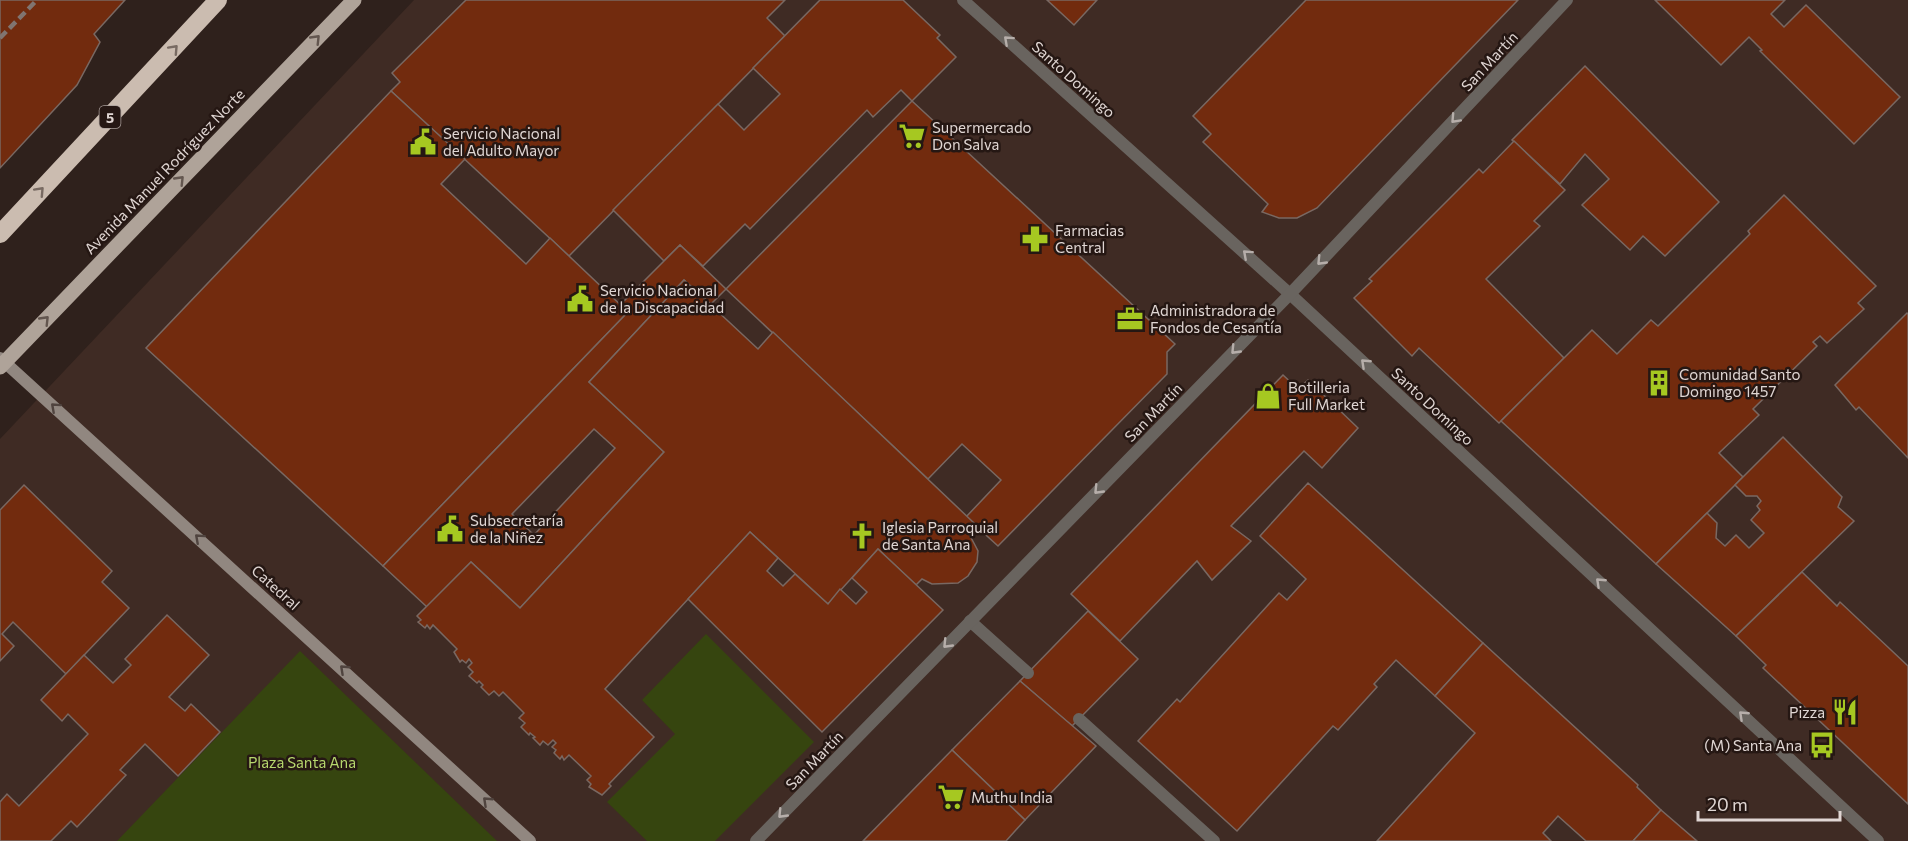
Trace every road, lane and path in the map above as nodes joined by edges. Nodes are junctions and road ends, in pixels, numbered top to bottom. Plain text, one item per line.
1 (219, 0) edge
2 (354, 0) edge
3 (963, 0) edge
4 (1567, 0) edge
5 (0, 234) edge
6 (1290, 294) junction
7 (2, 362) edge
8 (970, 621) junction
9 (1028, 673) dead end
10 (1078, 719) dead end
11 (530, 841) edge
12 (756, 841) edge
13 (1214, 841) edge
14 (1878, 841) edge

5 -> 1 highway, 5
7 -> 2 main road, Avenida Manuel Rodríguez Norte
6 -> 3 street, Santo Domingo
4 -> 6 street, San Martín
6 -> 8 street, San Martín
14 -> 6 street, Santo Domingo
11 -> 7 main road, Catedral
8 - 9 street
8 -> 12 street, San Martín
10 - 13 street

